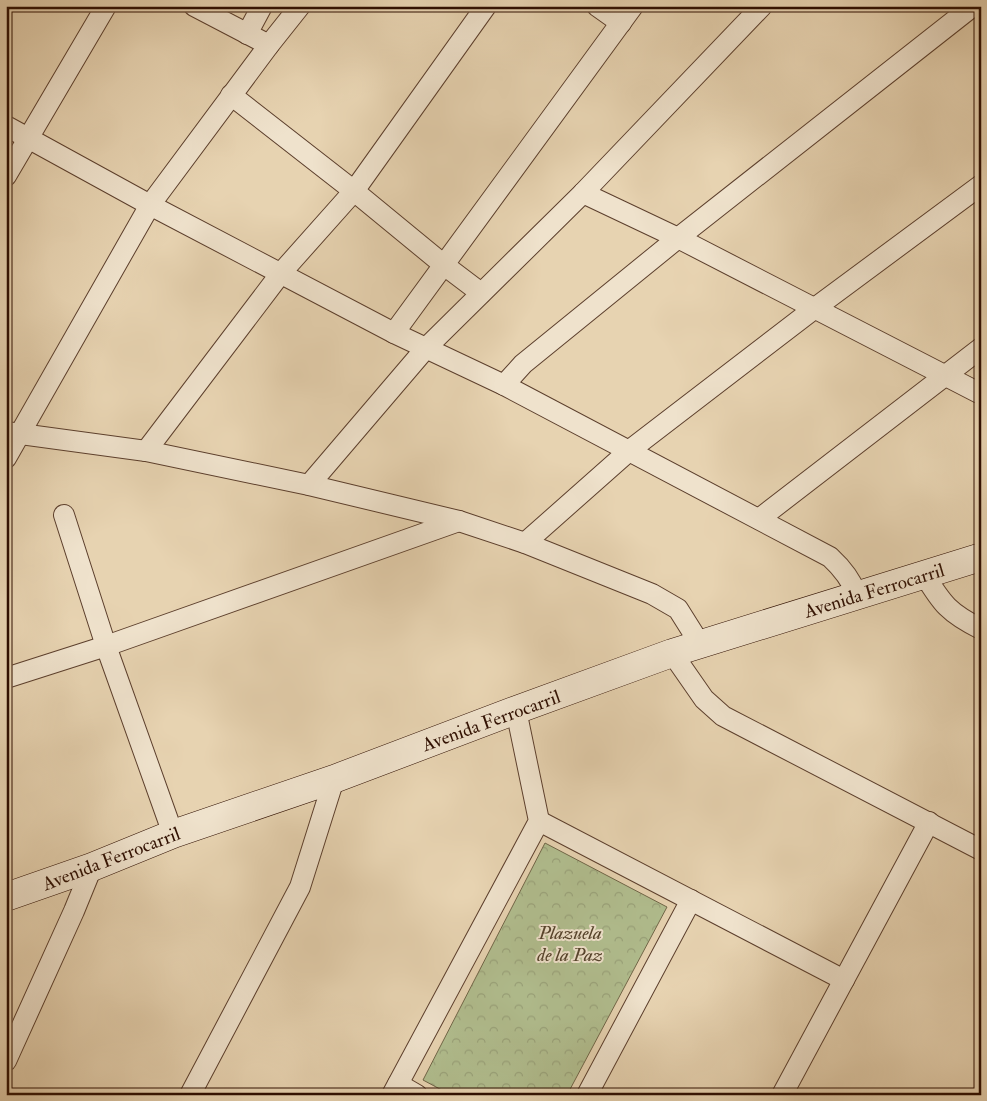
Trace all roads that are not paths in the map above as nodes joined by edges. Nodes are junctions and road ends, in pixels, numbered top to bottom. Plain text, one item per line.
1 (106, 6) edge
2 (194, 6) edge
3 (262, 6) edge
4 (300, 6) edge
5 (486, 6) edge
6 (597, 6) edge
7 (634, 6) edge
8 (762, 6) edge
9 (973, 6) edge
10 (621, 23) junction
11 (247, 34) junction
12 (269, 45) junction
13 (231, 95) junction
14 (6, 126) edge
15 (27, 138) junction
16 (6, 176) edge
17 (981, 185) edge
18 (354, 191) junction
19 (583, 193) junction
20 (150, 205) junction
21 (678, 238) junction
22 (444, 265) junction
23 (281, 273) junction
24 (481, 293) junction
25 (815, 308) junction
26 (394, 333) junction
27 (426, 348) junction
28 (981, 348) edge
29 (944, 375) junction
30 (504, 385) junction
31 (981, 394) edge
32 (13, 433) edge
33 (630, 450) junction
34 (146, 451) junction
35 (6, 458) edge
36 (309, 485) junction
37 (64, 515) dead end
38 (760, 519) junction
39 (459, 522) junction
40 (525, 543) junction
41 (981, 557) edge
42 (924, 574) junction
43 (856, 595) junction
44 (981, 629) edge
45 (700, 644) junction
46 (106, 646) junction
47 (672, 654) junction
48 (6, 678) edge
49 (516, 710) junction
50 (334, 779) junction
51 (539, 821) junction
52 (929, 822) junction
53 (173, 834) junction
54 (981, 850) edge
55 (92, 867) junction
56 (6, 897) edge
57 (691, 900) junction
58 (844, 980) junction
59 (6, 1061) edge
60 (395, 1090) edge
61 (190, 1095) edge
62 (417, 1095) edge
63 (587, 1095) edge
64 (782, 1095) edge

1 - 15 street
2 - 11 street
3 - 11 street
4 - 12 street
5 - 18 street
6 - 10 street
7 - 10 street
8 - 19 street
9 - 21 street
10 - 22 street
11 - 12 street
12 - 13 street
13 - 18 street
13 - 20 street
14 - 15 street
15 - 16 street
15 - 20 street
17 - 25 street
18 - 22 street
18 - 23 street
19 - 21 street
19 - 24 street
20 - 23 street
20 - 32 street
21 - 25 street
21 - 30 street
22 - 24 street
22 - 26 street
23 - 26 street
23 - 34 street
24 - 27 street
25 - 29 street
25 - 33 street
26 - 27 street
27 - 30 street
27 - 36 street
28 - 29 street
29 - 31 street
29 - 38 street
30 - 33 street
32 - 34 street
32 - 35 street
33 - 38 street
33 - 40 street
34 - 36 street
36 - 39 street
37 - 46 street
38 - 43 street
39 - 40 street
39 - 46 street
40 - 45 street
41 - 42 main road, Avenida Ferrocarril
42 - 43 main road, Avenida Ferrocarril
42 - 44 street
43 - 45 main road, Avenida Ferrocarril
45 - 47 main road, Avenida Ferrocarril
46 - 48 street
46 - 53 street
47 - 49 main road, Avenida Ferrocarril
47 - 52 street
49 - 50 main road, Avenida Ferrocarril
49 - 51 street
50 - 53 main road, Avenida Ferrocarril
50 - 61 street
51 - 57 street
51 - 60 street
52 - 54 street
52 - 58 street
53 - 55 main road, Avenida Ferrocarril
55 - 56 main road, Avenida Ferrocarril
55 - 59 street
57 - 58 street
57 - 63 street
58 - 64 street
60 - 62 street

